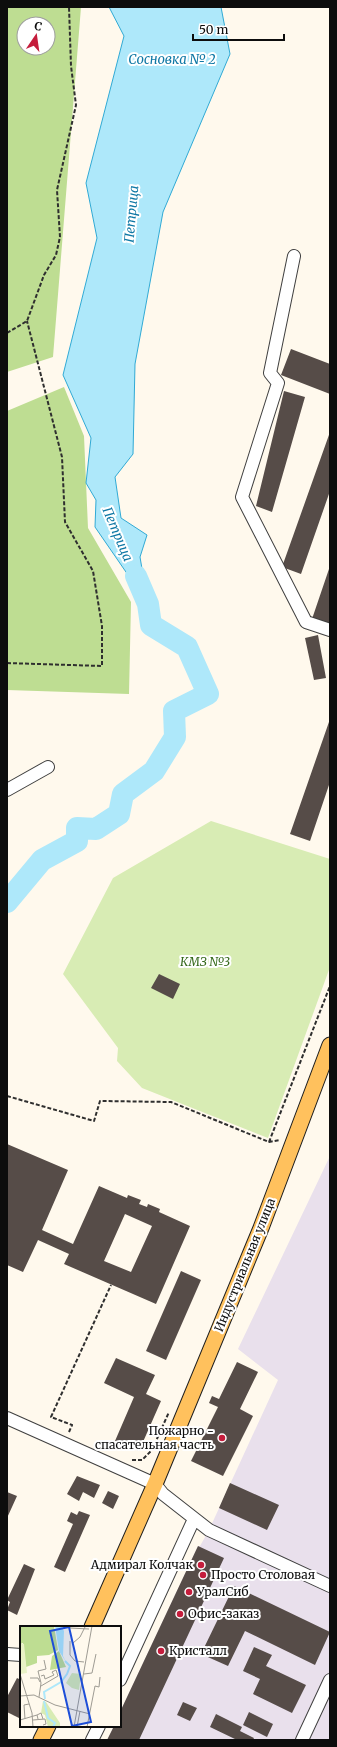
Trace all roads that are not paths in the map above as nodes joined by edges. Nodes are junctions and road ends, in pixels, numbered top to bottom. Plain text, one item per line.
1 (294, 256) dead end
2 (330, 630) edge
3 (48, 767) dead end
4 (7, 790) edge
5 (330, 1045) edge
6 (7, 1418) edge
7 (155, 1484) junction
8 (194, 1519) junction
9 (330, 1586) edge
10 (92, 1626) edge
11 (7, 1654) edge
12 (20, 1654) edge
13 (121, 1678) edge
14 (330, 1680) edge
15 (48, 1727) edge
16 (98, 1727) edge
17 (41, 1740) edge
18 (92, 1740) edge
19 (302, 1740) edge

1 - 2 street
3 - 4 street
5 - 7 main road, Индустриальная улица
6 - 7 street
7 - 8 street
7 - 10 main road, Индустриальная улица
8 - 9 street
8 - 13 street
11 - 12 street
14 - 19 street
15 - 17 main road
16 - 18 street

